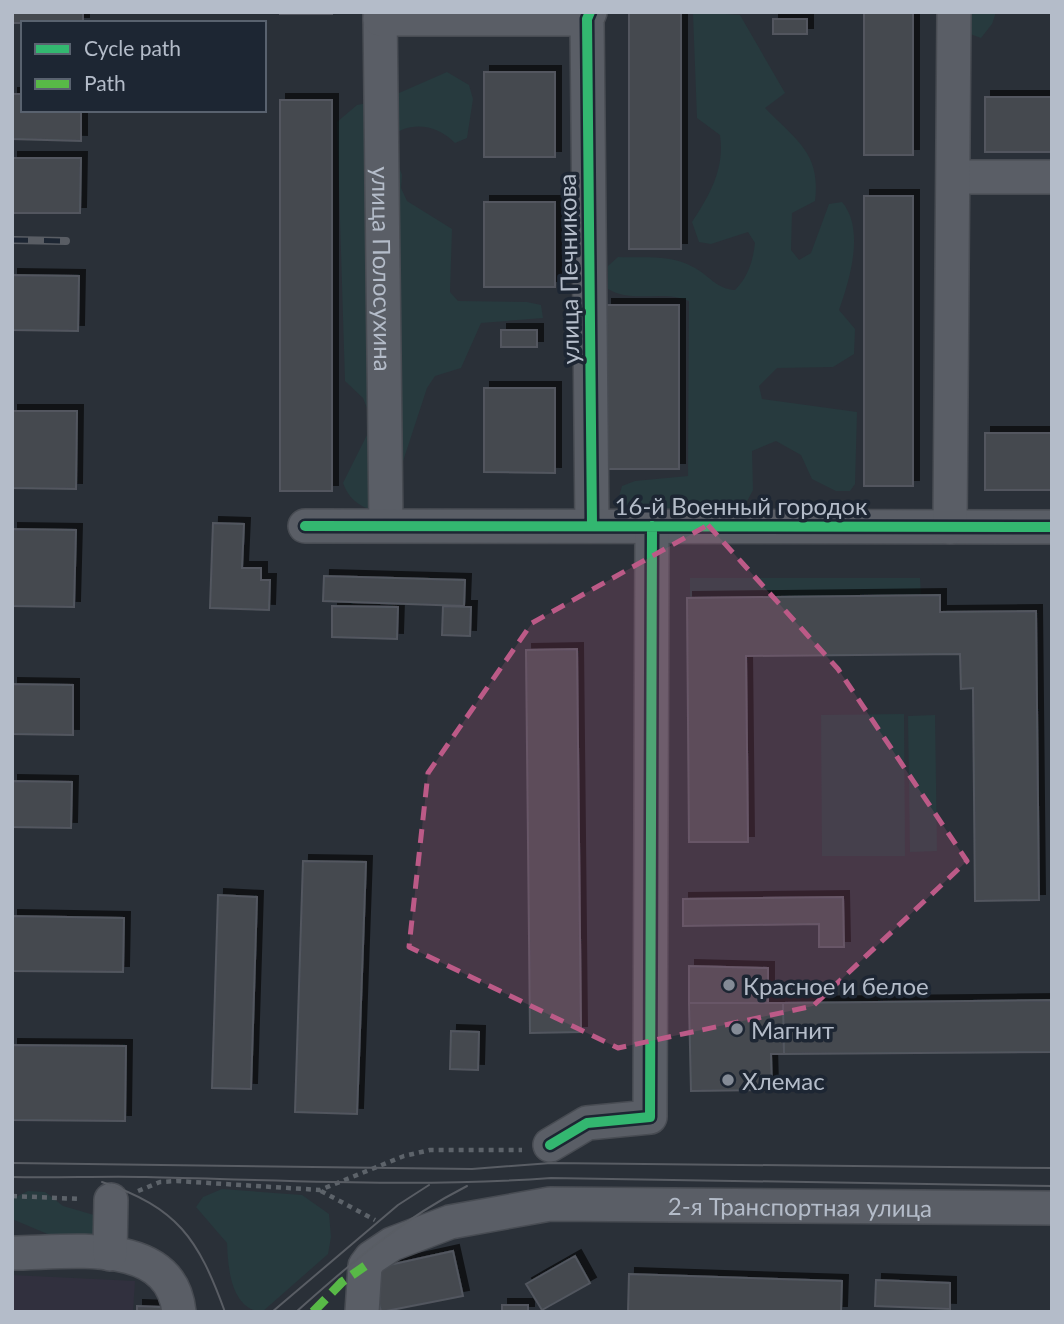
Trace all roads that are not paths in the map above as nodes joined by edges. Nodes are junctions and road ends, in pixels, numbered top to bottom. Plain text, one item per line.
1 (954, 12) edge
2 (380, 16) edge
3 (588, 16) edge
4 (954, 177) junction
5 (1052, 177) edge
6 (386, 525) junction
7 (304, 526) dead end
8 (592, 526) junction
9 (652, 526) junction
10 (950, 527) junction
11 (1052, 527) edge
12 (550, 1145) road end
13 (111, 1200) road end
14 (1052, 1208) edge
15 (12, 1253) edge
16 (110, 1254) junction
17 (179, 1312) edge
18 (362, 1312) edge

1 - 4 street
2 - 3 street
2 - 6 street, улица Полосухина
3 - 8 street, улица Печникова
4 - 5 street
4 - 10 street
6 - 7 street, 16-й Военный городок
6 - 8 street, 16-й Военный городок
8 - 9 street, 16-й Военный городок
9 - 10 street, 16-й Военный городок
9 - 12 street
10 - 11 street, 16-й Военный городок
13 - 16 street
14 - 18 street, 2-я Транспортная улица
15 - 16 street
16 - 17 street

